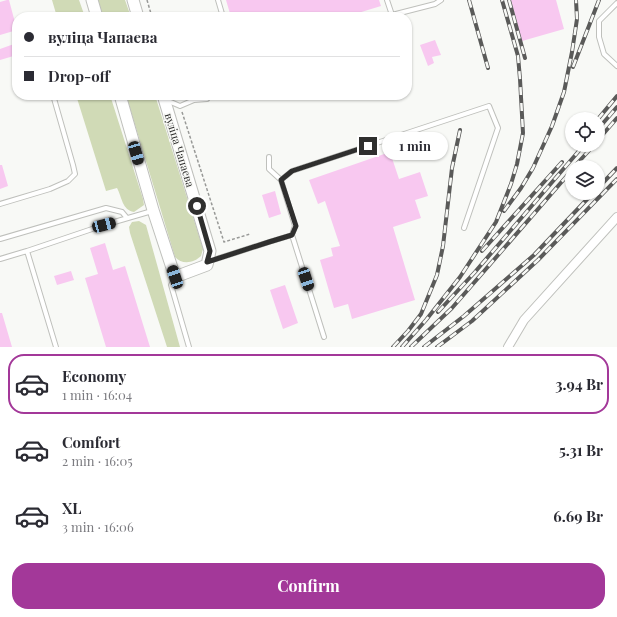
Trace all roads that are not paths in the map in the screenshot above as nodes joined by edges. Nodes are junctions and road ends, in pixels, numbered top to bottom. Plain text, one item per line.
1 (92, 0) edge
2 (133, 0) edge
3 (218, 0) edge
4 (387, 0) edge
5 (441, 0) edge
6 (615, 3) edge
7 (96, 12) edge
8 (137, 12) edge
9 (222, 12) edge
10 (391, 12) edge
11 (404, 12) edge
12 (617, 66) edge
13 (54, 100) edge
14 (121, 100) edge
15 (164, 100) edge
16 (169, 100) edge
17 (194, 100) edge
18 (269, 158) dead end
19 (281, 180) junction
20 (0, 204) edge
21 (153, 210) junction
22 (617, 217) edge
23 (127, 218) junction
24 (464, 228) dead end
25 (292, 235) junction
26 (0, 239) edge
27 (27, 251) junction
28 (0, 259) edge
29 (207, 262) junction
30 (175, 277) junction
31 (324, 337) dead end
32 (56, 347) edge
33 (189, 347) edge
34 (508, 347) edge

1 - 7 street
2 - 8 street
3 - 9 lane
4 - 10 lane
5 - 11 lane
6 - 12 lane
13 - 20 lane
14 - 21 street
15 - 29 street, вуліца Чапаева
16 - 17 lane
18 - 19 lane
19 - 24 lane
19 - 25 lane
21 - 23 lane
21 - 30 street
22 - 34 street
23 - 26 lane
23 - 27 lane
25 - 29 lane
25 - 31 lane
27 - 28 lane
27 - 32 lane
29 - 30 street
30 - 33 lane

